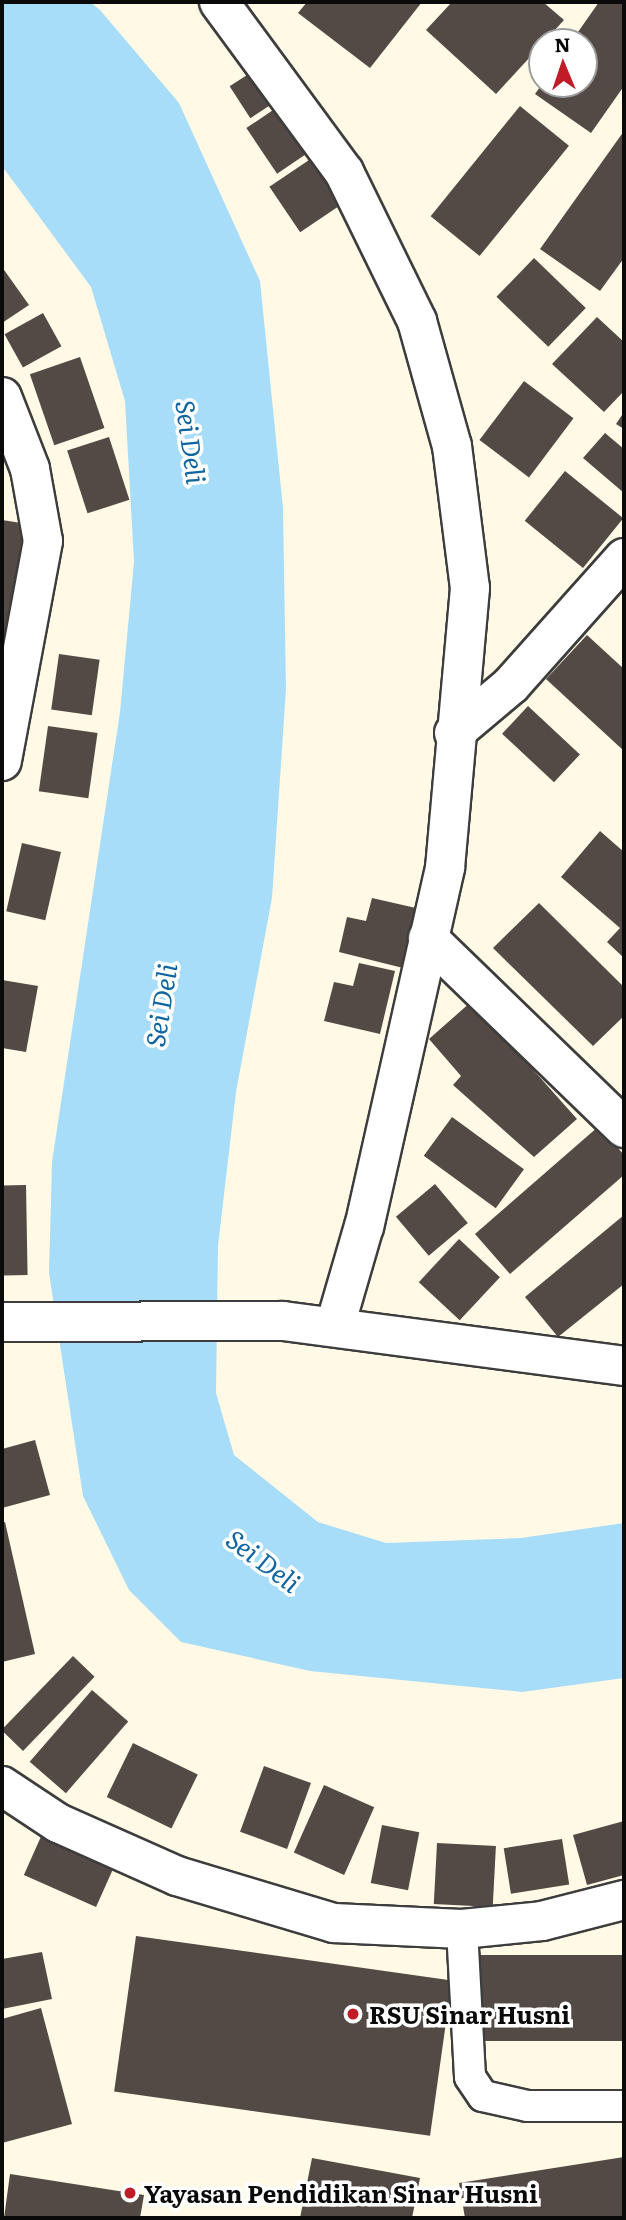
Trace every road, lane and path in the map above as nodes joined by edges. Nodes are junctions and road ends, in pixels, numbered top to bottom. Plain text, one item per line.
1 (219, 2) edge
2 (2, 397) edge
3 (624, 558) edge
4 (454, 733) junction
5 (2, 761) edge
6 (428, 938) junction
7 (624, 1128) edge
8 (2, 1322) edge
9 (335, 1326) junction
10 (624, 1366) edge
11 (2, 1786) edge
12 (624, 1900) edge
13 (461, 1929) junction
14 (624, 2106) edge

1 - 4 street
2 - 5 street
3 - 4 street
4 - 6 street
6 - 7 street
6 - 9 street
8 - 9 street
9 - 10 street
11 - 13 street
12 - 13 street
13 - 14 lane

